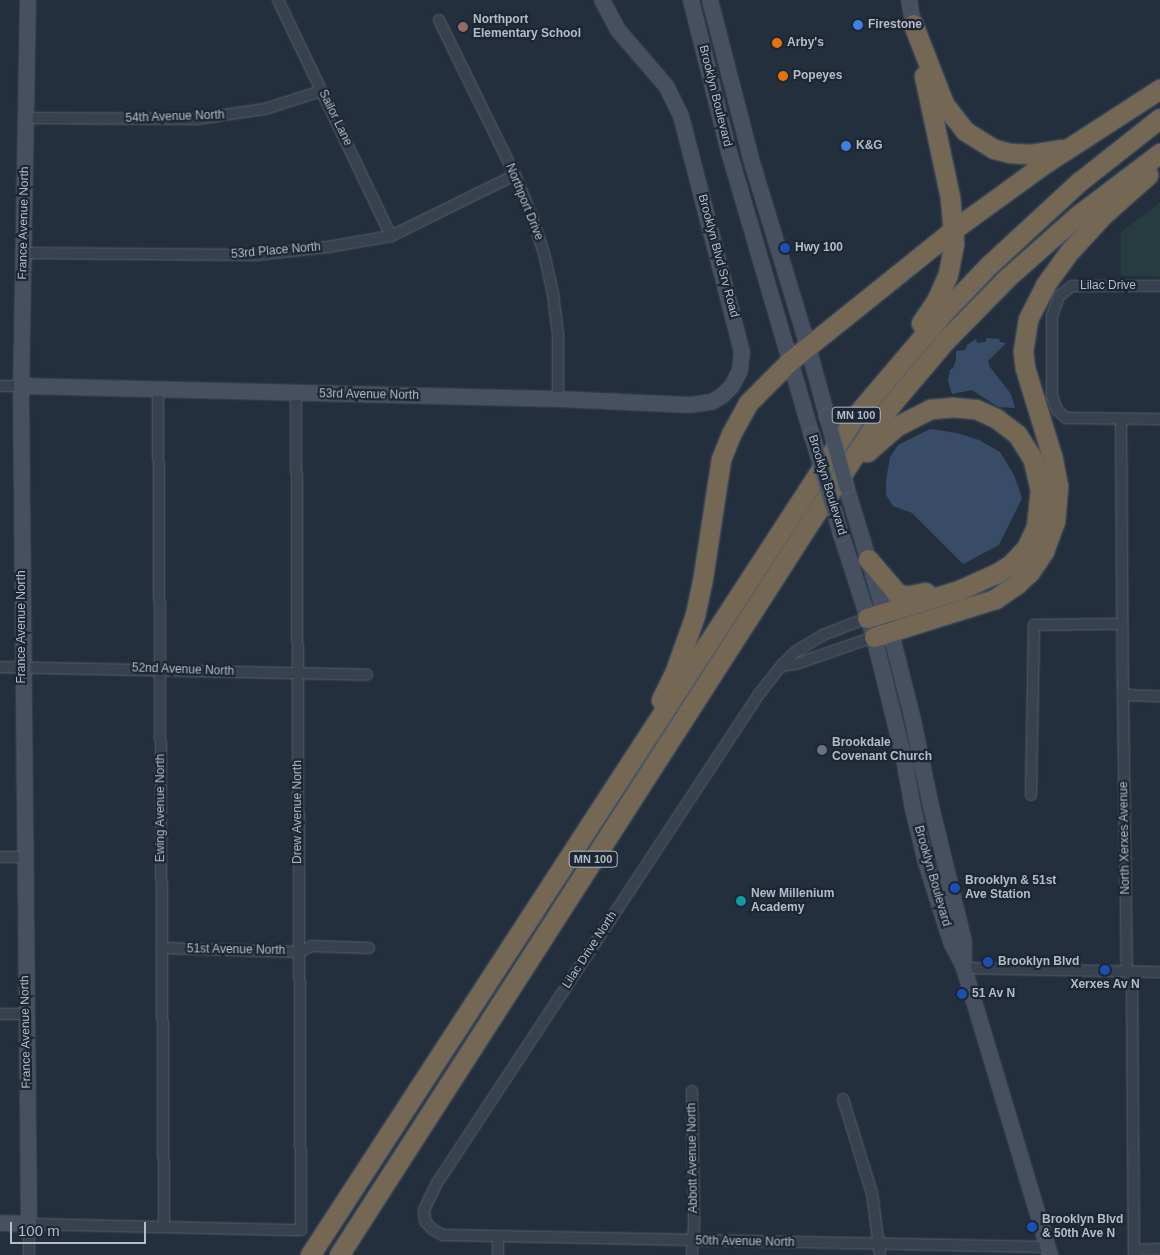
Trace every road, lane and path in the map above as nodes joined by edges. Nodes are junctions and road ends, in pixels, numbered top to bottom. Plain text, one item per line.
1 (28, 0) edge
2 (278, 0) edge
3 (602, 0) edge
4 (691, 0) edge
5 (710, 0) edge
6 (909, 0) edge
7 (439, 20) dead end
8 (914, 24) junction
9 (924, 76) joint
10 (1160, 89) edge
11 (321, 91) junction
12 (26, 118) junction
13 (1160, 118) edge
14 (1078, 143) junction
15 (1160, 153) edge
16 (1160, 165) edge
17 (514, 176) junction
18 (953, 230) junction
19 (391, 236) junction
20 (23, 253) junction
21 (1160, 286) edge
22 (808, 347) junction
23 (790, 361) junction
24 (0, 386) edge
25 (21, 386) junction
26 (732, 386) joint
27 (158, 389) junction
28 (296, 393) junction
29 (558, 399) junction
30 (857, 414) junction
31 (1121, 419) junction
32 (1160, 419) edge
33 (812, 519) junction
34 (868, 559) junction
35 (998, 573) junction
36 (876, 616) junction
37 (1122, 624) junction
38 (882, 635) junction
39 (23, 665) junction
40 (0, 666) edge
41 (780, 666) junction
42 (160, 669) junction
43 (298, 673) junction
44 (367, 675) dead end
45 (1123, 695) junction
46 (1160, 696) edge
47 (624, 773) junction
48 (1031, 795) dead end
49 (0, 857) edge
50 (24, 857) junction
51 (162, 948) junction
52 (369, 948) dead end
53 (299, 952) junction
54 (964, 968) junction
55 (1127, 971) junction
56 (1160, 972) edge
57 (0, 1014) edge
58 (25, 1014) junction
59 (692, 1091) dead end
60 (843, 1100) dead end
61 (375, 1200) junction
62 (0, 1223) edge
63 (29, 1224) junction
64 (164, 1227) junction
65 (443, 1235) joint
66 (498, 1236) junction
67 (692, 1241) junction
68 (1160, 1249) edge
69 (880, 1250) edge
70 (1049, 1251) edge
71 (1134, 1252) edge
72 (29, 1255) edge
73 (310, 1255) edge
74 (339, 1255) edge
75 (346, 1255) edge
76 (498, 1255) edge
77 (692, 1255) edge

1 - 12 street, France Avenue North
2 - 11 street, Sailor Lane
3 - 26 street, Brooklyn Blvd Srv Road
4 - 23 street, Brooklyn Boulevard
5 - 22 street, Brooklyn Boulevard
6 - 8 street
7 - 17 street, Northport Drive
8 - 9 street
8 - 14 highway
9 - 18 highway
10 - 14 highway
11 - 12 street, 54th Avenue North
11 - 19 street, Sailor Lane
12 - 20 street, France Avenue North
13 - 30 highway, MN 100
14 - 18 highway
15 - 33 highway, MN 100
16 - 38 highway
17 - 19 street, 53rd Place North
17 - 29 street, Northport Drive
18 - 22 highway
18 - 30 highway
19 - 20 street, 53rd Place North
20 - 25 street, France Avenue North
21 - 31 street, Lilac Drive
22 - 23 highway
22 - 34 street, Brooklyn Boulevard, bridge
23 - 36 street, Brooklyn Boulevard, bridge
23 - 47 highway
24 - 25 street, 53rd Avenue North
25 - 27 street, 53rd Avenue North
25 - 39 street, France Avenue North
26 - 29 street, 53rd Avenue North
27 - 28 street, 53rd Avenue North
27 - 42 street, Ewing Avenue North
28 - 29 street, 53rd Avenue North
28 - 43 street, Drew Avenue North
30 - 47 highway, MN 100
31 - 32 street
31 - 37 street, North Xerxes Avenue
33 - 35 highway
33 - 61 highway, MN 100
34 - 35 highway
34 - 36 street, Brooklyn Boulevard
35 - 36 highway
36 - 38 street, Brooklyn Boulevard
36 - 41 street, Lilac Drive North
37 - 45 street, North Xerxes Avenue
37 - 48 street
38 - 41 street
38 - 54 street, Brooklyn Boulevard
39 - 40 street, 52nd Avenue North
39 - 42 street, 52nd Avenue North
39 - 50 street, France Avenue North
41 - 65 street, Lilac Drive North
42 - 43 street, 52nd Avenue North
42 - 51 street, Ewing Avenue North
43 - 44 street, 52nd Avenue North
43 - 53 street, Drew Avenue North
45 - 46 street
45 - 55 street, North Xerxes Avenue
47 - 73 highway, MN 100
49 - 50 street
50 - 58 street, France Avenue North
51 - 53 street, 51st Avenue North
51 - 64 street, Ewing Avenue North
52 - 53 street, 51st Avenue North
53 - 64 street, Drew Avenue North
54 - 55 street
54 - 70 street, Brooklyn Boulevard
55 - 56 street
55 - 71 street, North Xerxes Avenue
57 - 58 street
58 - 63 street, France Avenue North
59 - 67 street, Abbott Avenue North
60 - 69 street
61 - 74 highway, MN 100
61 - 75 highway
62 - 63 street
63 - 64 street
63 - 72 street, France Avenue North
65 - 66 street, 50th Avenue North
66 - 67 street, 50th Avenue North
66 - 76 street
67 - 69 street, 50th Avenue North
67 - 77 street, Abbott Avenue North
68 - 71 street
69 - 70 street, 50th Avenue North

